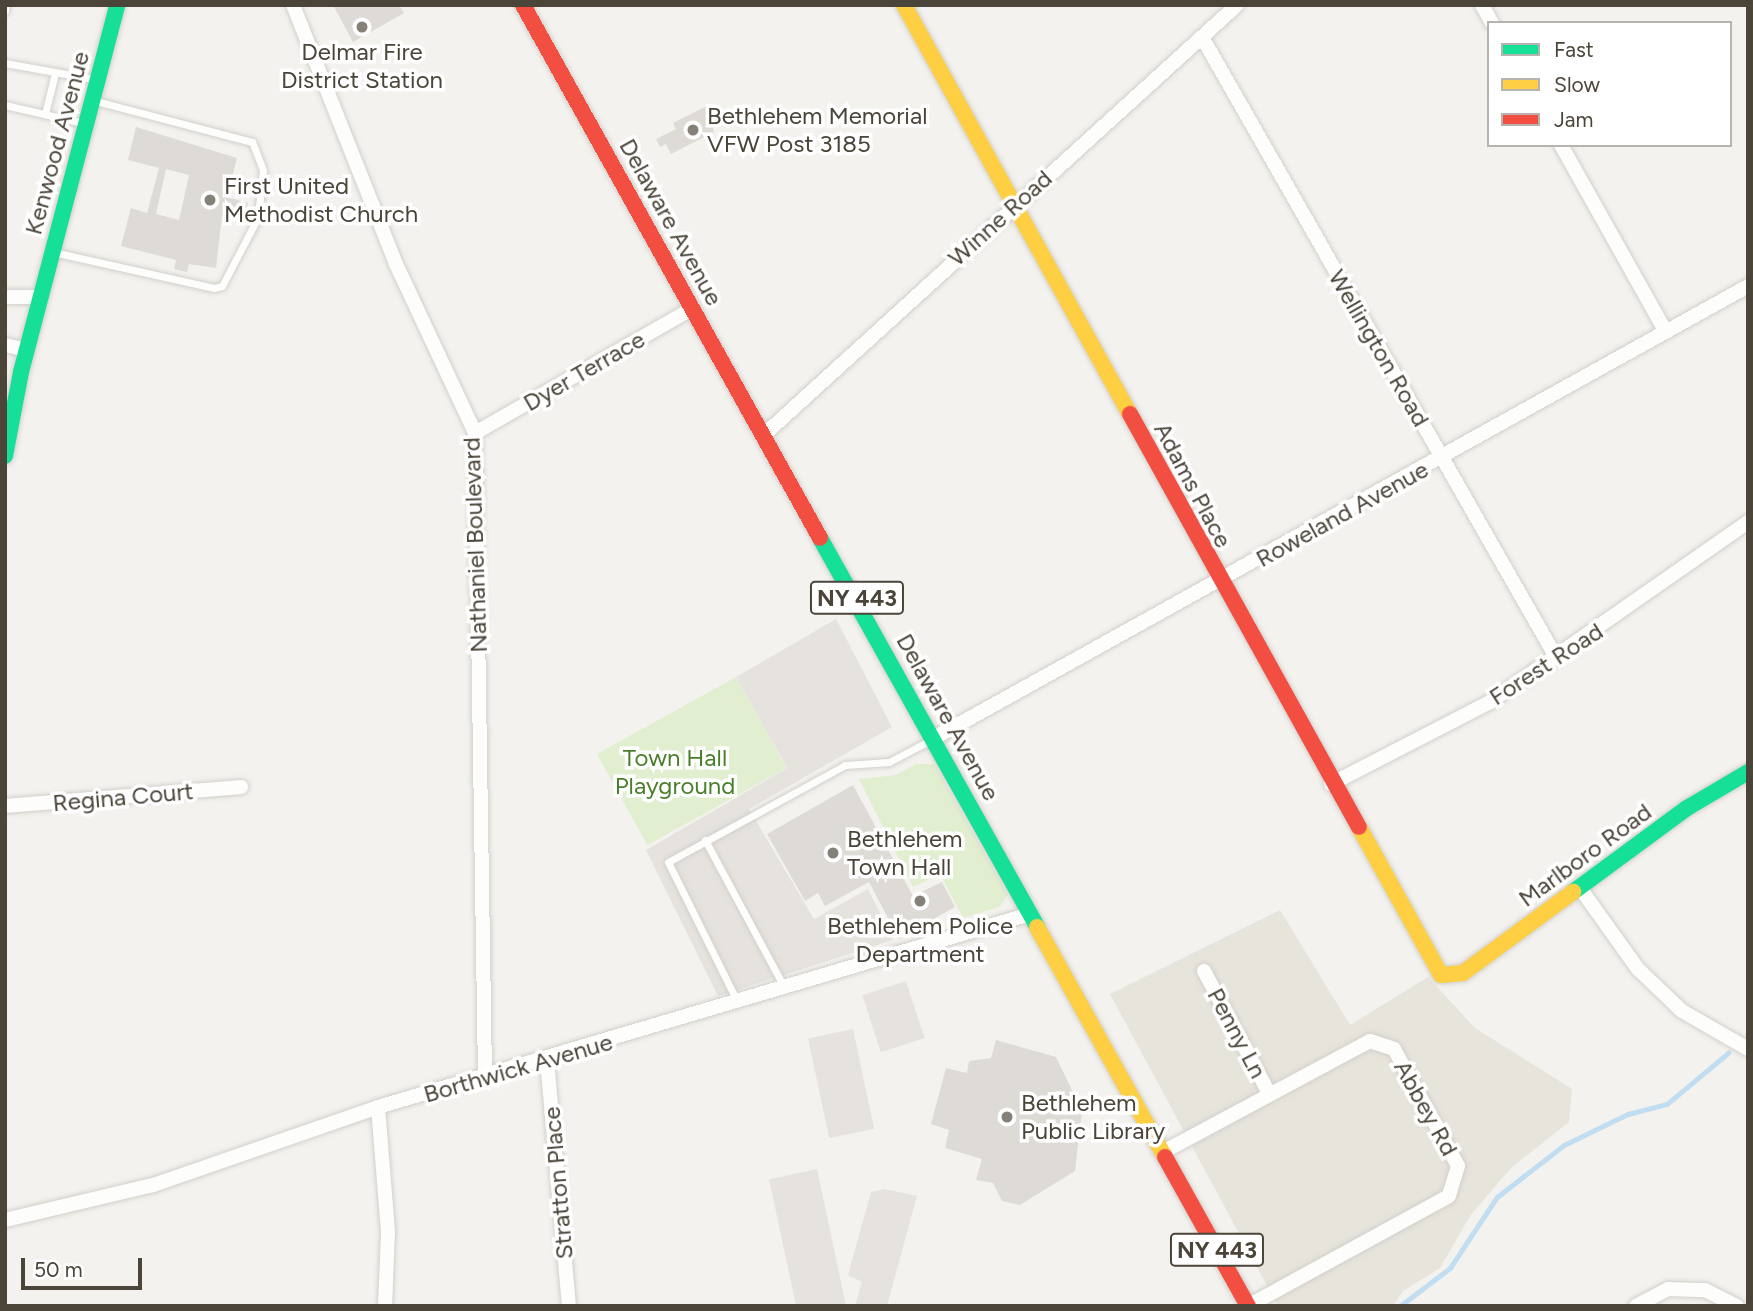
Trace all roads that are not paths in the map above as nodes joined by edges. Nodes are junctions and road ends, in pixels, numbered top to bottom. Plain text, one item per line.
1 (6, 5) edge
2 (117, 5) edge
3 (293, 5) edge
4 (523, 5) edge
5 (904, 5) edge
6 (1482, 5) edge
7 (1232, 7) edge
8 (5, 11) edge
9 (1491, 21) edge
10 (1202, 37) junction
11 (5, 63) edge
12 (55, 73) junction
13 (97, 79) junction
14 (92, 100) junction
15 (5, 105) edge
16 (45, 114) junction
17 (86, 124) junction
18 (1561, 147) edge
19 (1016, 204) junction
20 (52, 252) junction
21 (1748, 286) edge
22 (5, 297) edge
23 (40, 297) junction
24 (693, 308) junction
25 (1665, 332) junction
26 (5, 345) edge
27 (27, 349) junction
28 (475, 433) junction
29 (766, 433) junction
30 (5, 456) edge
31 (1442, 460) junction
32 (1748, 522) edge
33 (1219, 581) junction
34 (1557, 659) junction
35 (934, 738) junction
36 (1748, 772) edge
37 (1331, 784) junction
38 (241, 787) dead end
39 (5, 806) edge
40 (705, 839) junction
41 (1580, 888) junction
42 (1030, 914) junction
43 (1204, 971) dead end
44 (1450, 975) joint
45 (785, 989) junction
46 (738, 1003) junction
47 (1748, 1049) edge
48 (547, 1060) junction
49 (485, 1078) junction
50 (1270, 1095) junction
51 (378, 1107) junction
52 (1163, 1153) junction
53 (5, 1220) edge
54 (385, 1306) edge
55 (569, 1306) edge
56 (1248, 1306) edge
57 (1636, 1306) edge
58 (1737, 1306) edge

1 - 8 lane
2 - 13 main road, Kenwood Avenue
3 - 28 street, Nathaniel Boulevard
4 - 24 main road, Delaware Avenue / NY 443
5 - 19 main road, Adams Place
6 - 9 street
7 - 10 street, Winne Road
10 - 19 street, Winne Road
10 - 31 street, Wellington Road
11 - 12 lane
12 - 13 lane
12 - 16 lane
13 - 14 main road, Kenwood Avenue
14 - 17 main road, Kenwood Avenue
14 - 20 lane
15 - 16 lane
16 - 17 lane
17 - 20 main road, Kenwood Avenue
18 - 25 street
19 - 29 street, Winne Road
19 - 33 main road, Adams Place
20 - 23 main road, Kenwood Avenue
21 - 25 street, Roweland Avenue
22 - 23 street
23 - 27 main road, Kenwood Avenue
24 - 28 street, Dyer Terrace
24 - 29 main road, Delaware Avenue / NY 443
25 - 31 street, Roweland Avenue
26 - 27 street
27 - 30 main road, Kenwood Avenue
28 - 49 street, Nathaniel Boulevard
29 - 35 main road, Delaware Avenue / NY 443
31 - 33 street, Roweland Avenue
31 - 34 street, Wellington Road
32 - 34 street, Forest Road
33 - 35 street, Roweland Avenue
33 - 37 main road, Adams Place
34 - 37 street, Forest Road
35 - 40 lane
35 - 42 main road, Delaware Avenue / NY 443
36 - 41 main road, Marlboro Road
37 - 44 main road, Adams Place
38 - 39 street, Regina Court
40 - 45 lane
40 - 46 lane
41 - 44 main road, Marlboro Road
41 - 47 street
42 - 45 street, Borthwick Avenue
42 - 52 main road, Delaware Avenue / NY 443
43 - 50 street, Penny Ln
45 - 46 street, Borthwick Avenue
46 - 48 street, Borthwick Avenue
48 - 49 street, Borthwick Avenue
48 - 55 street, Stratton Place
49 - 51 street, Borthwick Avenue
50 - 52 street, Abbey Rd
50 - 56 street, Abbey Rd
51 - 53 street, Borthwick Avenue
51 - 54 street
52 - 56 main road, Delaware Avenue / NY 443
57 - 58 street

